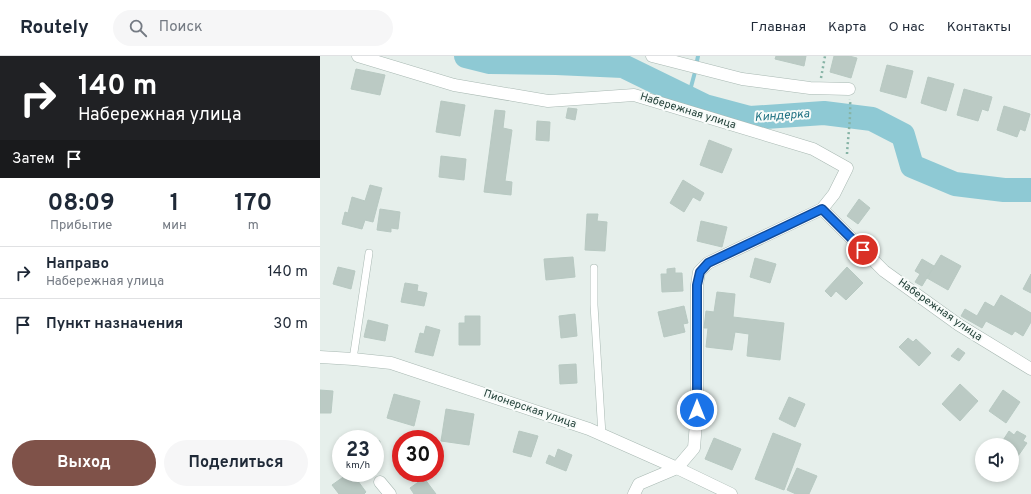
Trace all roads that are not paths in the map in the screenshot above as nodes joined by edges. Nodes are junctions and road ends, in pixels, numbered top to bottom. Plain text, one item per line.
1 (358, 56) edge
2 (652, 56) edge
3 (849, 89) dead end
4 (822, 209) junction
5 (370, 253) dead end
6 (594, 268) dead end
7 (320, 357) edge
8 (353, 359) junction
9 (1031, 369) edge
10 (602, 435) junction
11 (678, 468) junction
12 (380, 482) dead end
13 (390, 494) edge
14 (634, 494) edge
15 (731, 494) edge

1 - 4 street, Набережная улица
2 - 3 street
4 - 9 street, Набережная улица
4 - 11 street
5 - 8 lane
6 - 10 lane
7 - 8 street, Пионерская улица
8 - 10 street, Пионерская улица
10 - 11 street, Пионерская улица
11 - 14 street
11 - 15 street, Пионерская улица
12 - 13 street

